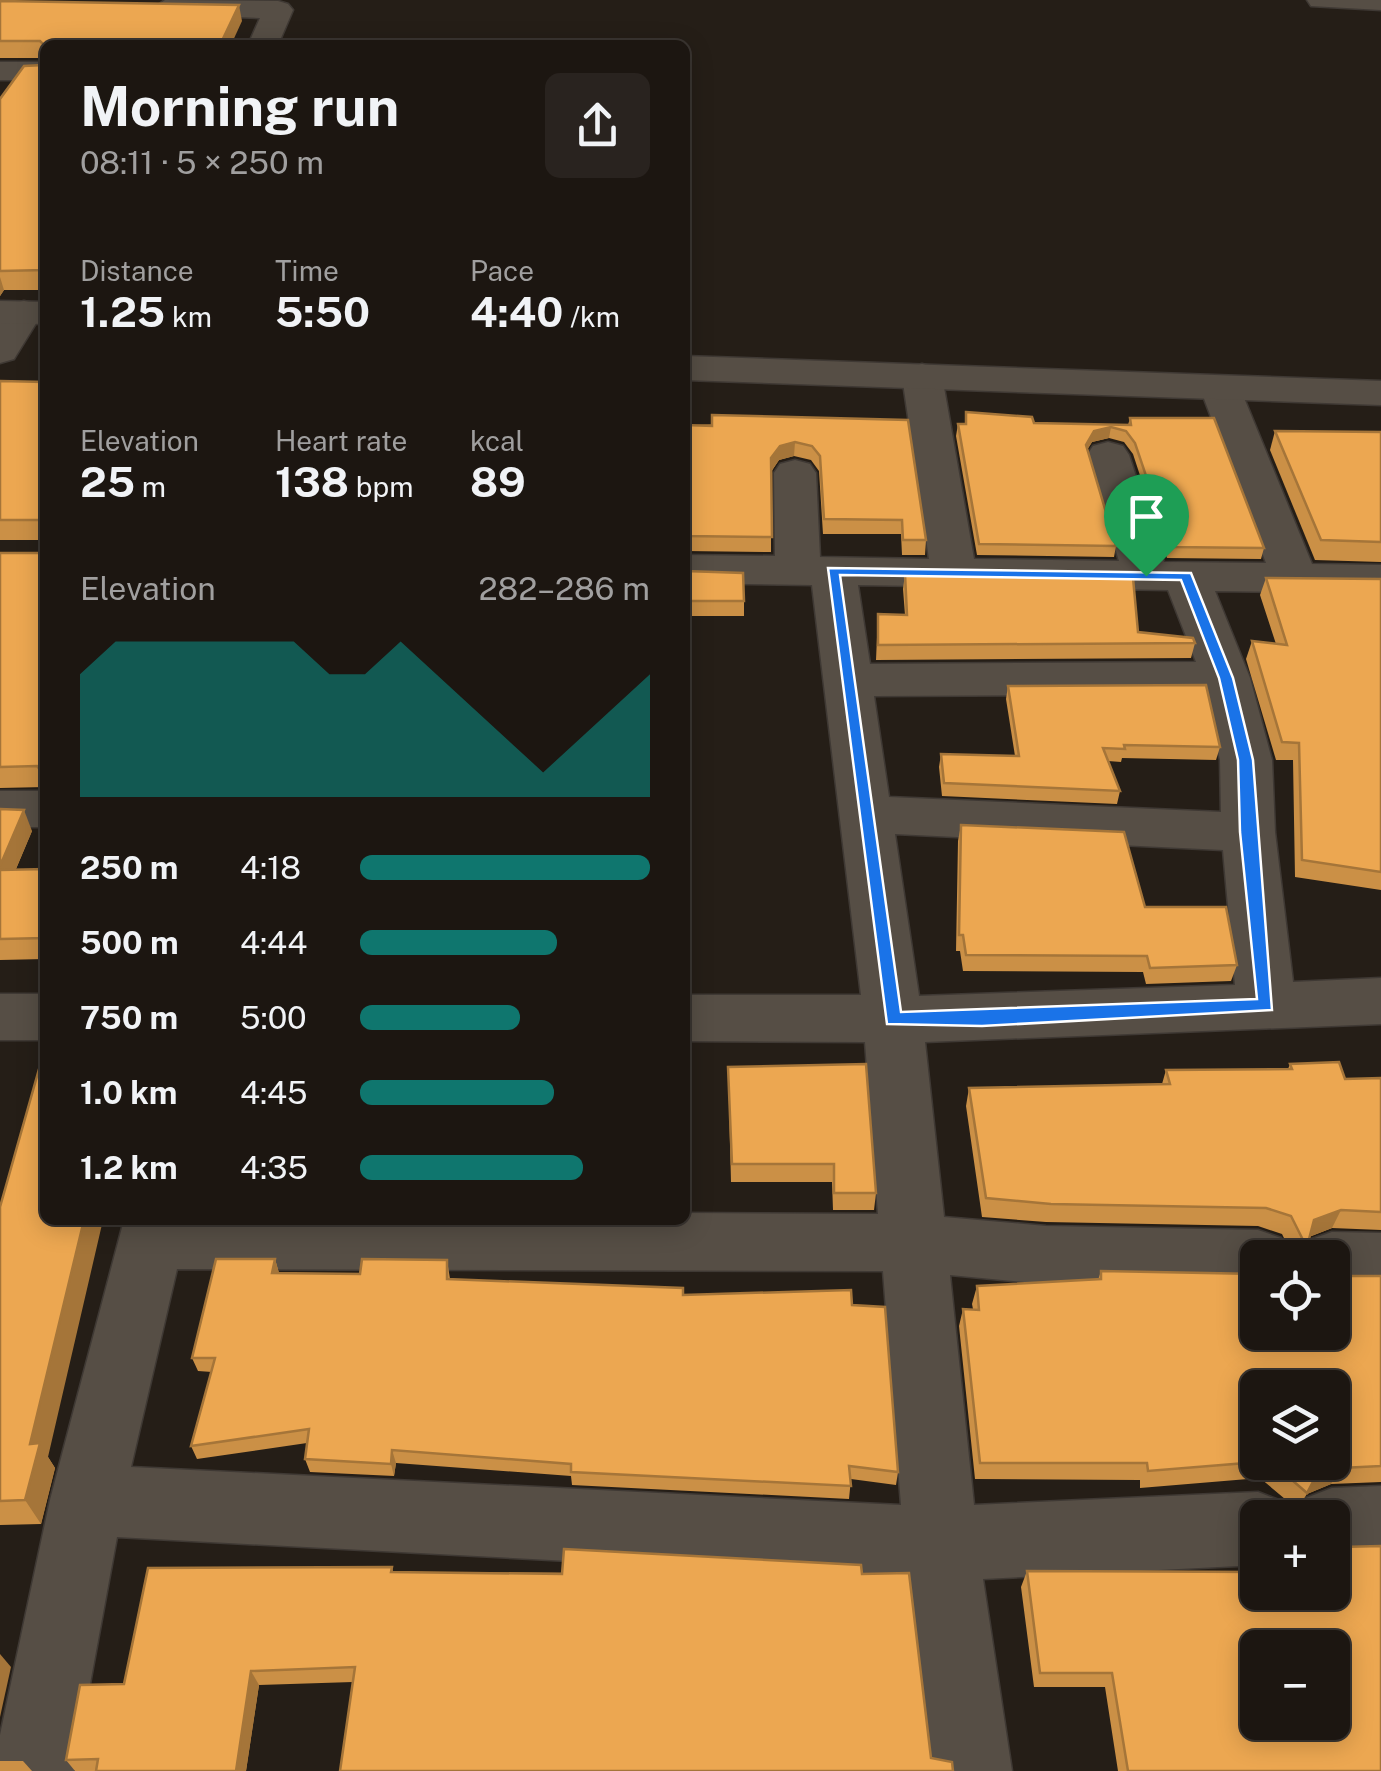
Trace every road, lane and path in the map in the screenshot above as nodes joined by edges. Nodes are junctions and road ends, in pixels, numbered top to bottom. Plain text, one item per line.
1 (1322, 0) edge
2 (1381, 2) edge
3 (280, 5) edge
4 (139, 7) edge
5 (265, 40) edge
6 (0, 71) edge
7 (40, 72) edge
8 (23, 312) edge
9 (0, 351) edge
10 (690, 368) edge
11 (922, 376) junction
12 (1220, 388) junction
13 (1381, 393) edge
14 (1108, 455) dead end
15 (795, 473) dead end
16 (690, 569) edge
17 (816, 570) junction
18 (954, 573) junction
19 (1166, 576) junction
20 (1294, 578) junction
21 (1381, 579) edge
22 (1226, 678) junction
23 (848, 680) junction
24 (0, 809) edge
25 (40, 809) edge
26 (865, 814) junction
27 (1248, 832) junction
28 (1381, 1001) edge
29 (1266, 1006) junction
30 (0, 1017) edge
31 (40, 1017) edge
32 (690, 1018) edge
33 (893, 1019) junction
34 (154, 1230) edge
35 (914, 1243) junction
36 (1240, 1259) edge
37 (1350, 1261) edge
38 (1381, 1262) edge
39 (87, 1500) junction
40 (1381, 1522) edge
41 (1350, 1523) edge
42 (1240, 1529) edge
43 (942, 1544) junction
44 (33, 1771) edge
45 (970, 1771) edge

1 - 2 street
3 - 4 street
3 - 5 street
6 - 7 street
8 - 9 street
10 - 11 street
11 - 12 street
11 - 18 street
12 - 13 street
12 - 20 street
14 - 19 street
15 - 17 street
16 - 17 street
17 - 18 street
17 - 23 street
18 - 19 street
19 - 20 street
19 - 22 street
20 - 21 street
22 - 23 street
22 - 27 street
23 - 26 street
24 - 25 street
26 - 27 street
26 - 33 street
27 - 29 street
28 - 29 street
29 - 33 street
30 - 31 street
32 - 33 street
33 - 35 street
34 - 35 street
34 - 39 street
35 - 36 street
35 - 43 street
37 - 38 street
39 - 43 street
39 - 44 street
40 - 41 street
42 - 43 street
43 - 45 street

